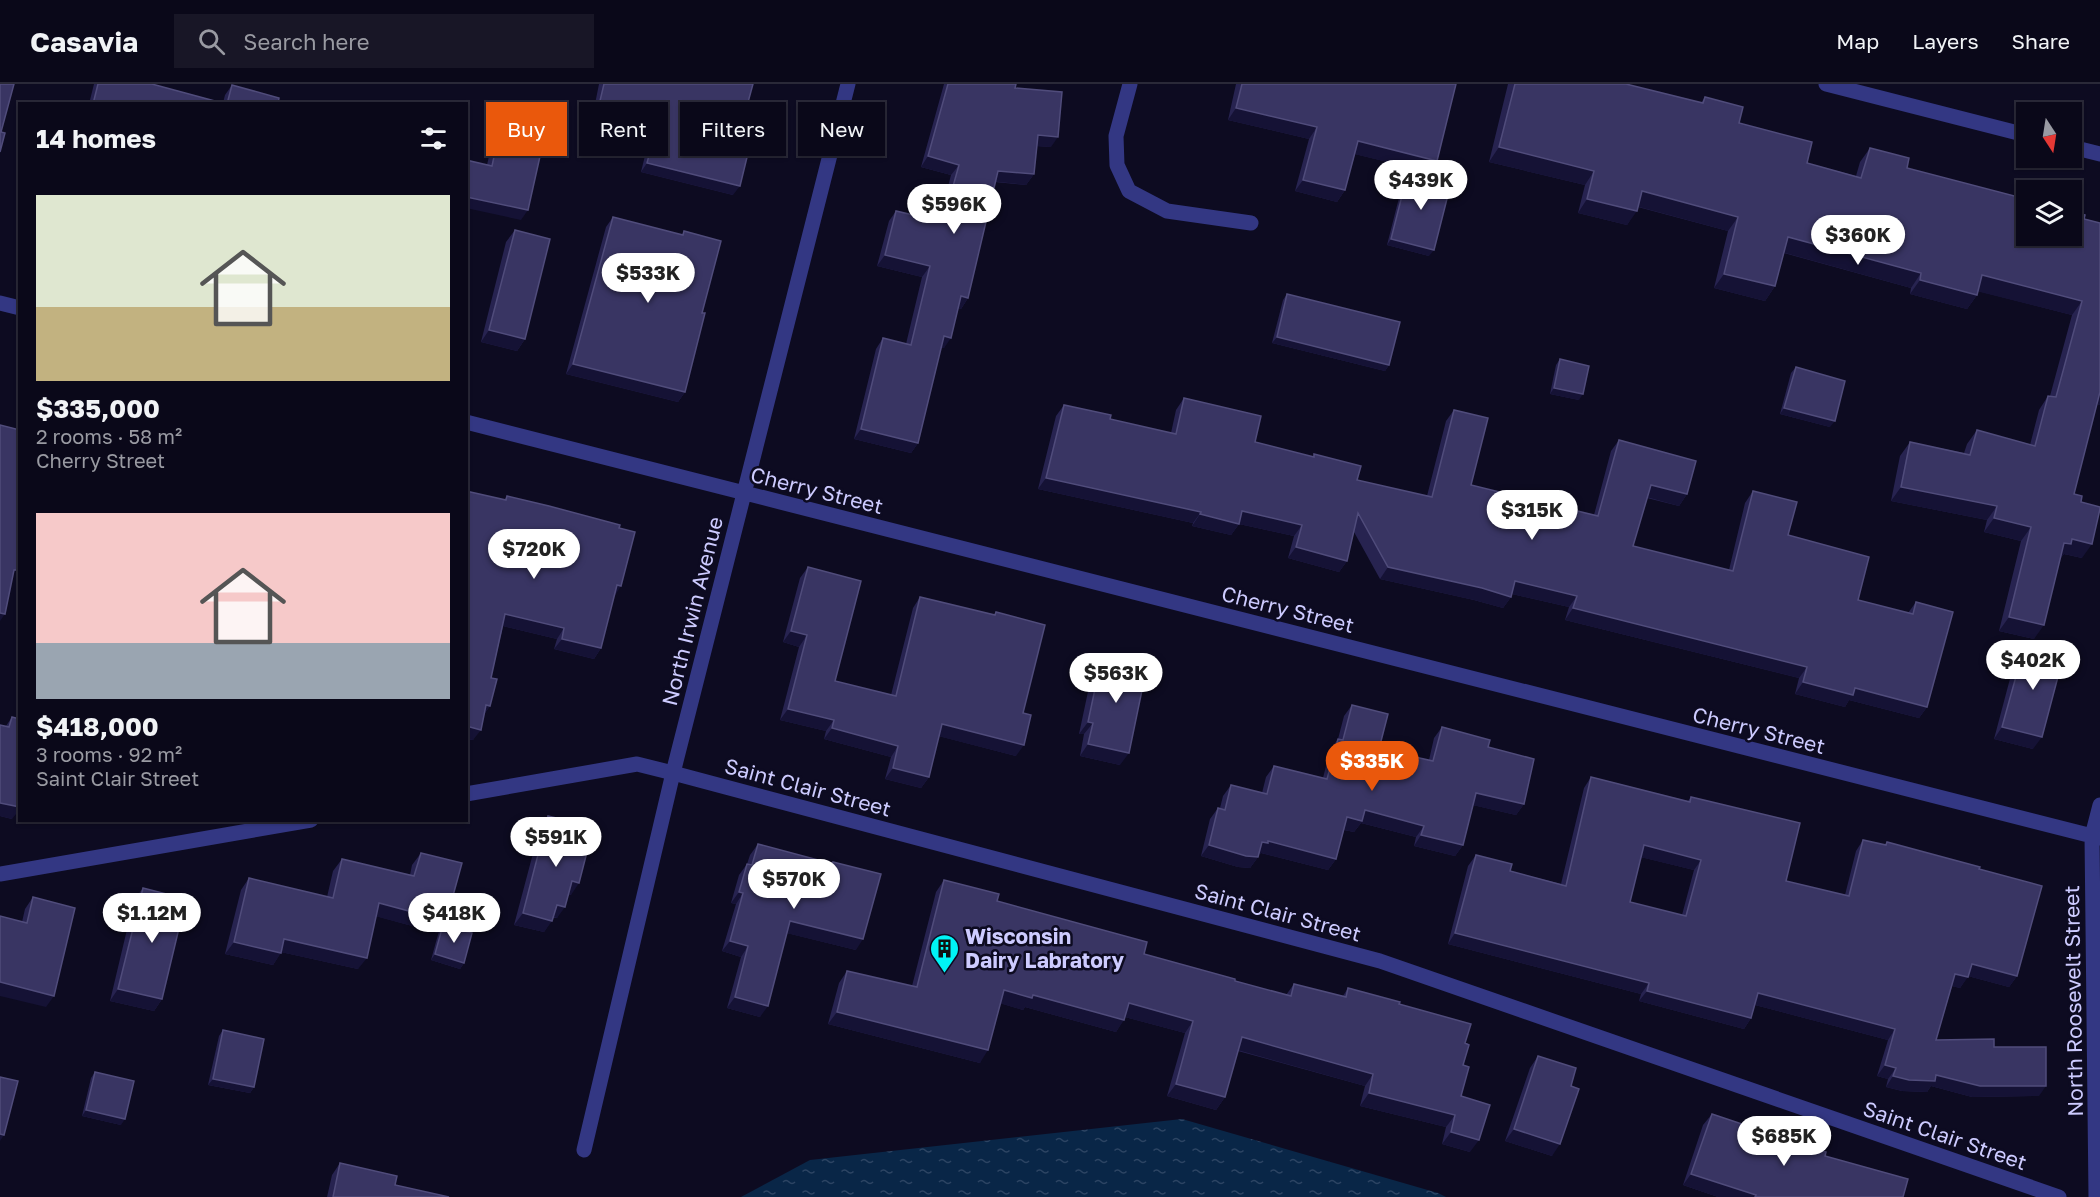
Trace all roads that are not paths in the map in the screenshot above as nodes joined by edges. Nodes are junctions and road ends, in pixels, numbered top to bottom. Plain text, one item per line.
1 (848, 84) edge
2 (1130, 84) edge
3 (1826, 84) edge
4 (2016, 132) edge
5 (2082, 150) edge
6 (2100, 154) edge
7 (1251, 223) dead end
8 (0, 303) edge
9 (18, 308) edge
10 (468, 423) edge
11 (743, 492) junction
12 (673, 773) junction
13 (468, 794) edge
14 (2100, 805) edge
15 (299, 822) edge
16 (2096, 837) edge
17 (0, 874) edge
18 (584, 1150) dead end
19 (2059, 1197) edge
20 (2096, 1197) edge

1 - 11 street, North Irwin Avenue
2 - 7 street
3 - 4 street
5 - 6 street
8 - 9 street
10 - 11 street, Cherry Street
11 - 12 street, North Irwin Avenue
11 - 16 street, Cherry Street
12 - 13 street, Saint Clair Street
12 - 18 street, North Irwin Avenue
12 - 19 street, Saint Clair Street
14 - 16 street, North Roosevelt Street
15 - 17 street
16 - 20 street, North Roosevelt Street

